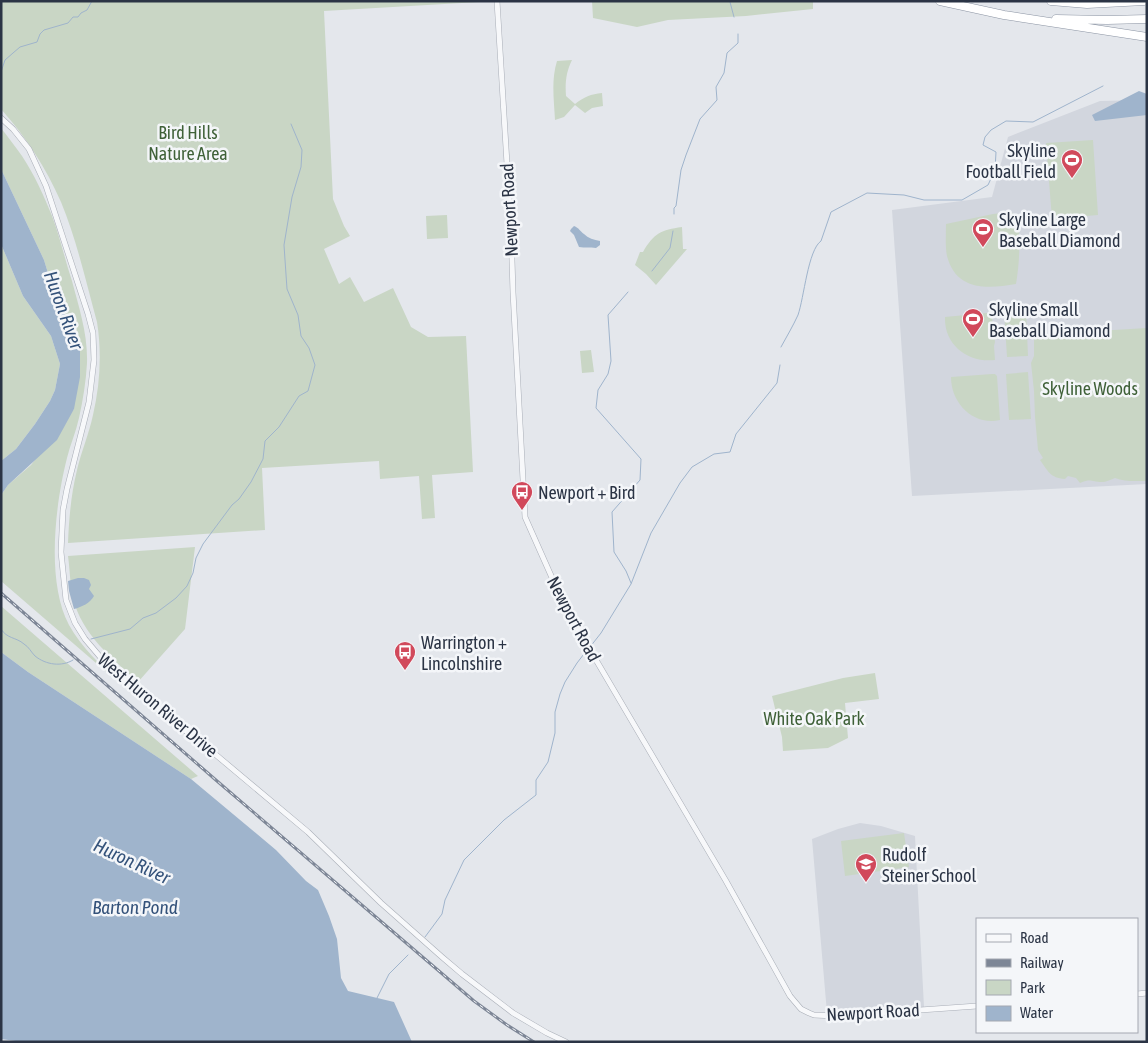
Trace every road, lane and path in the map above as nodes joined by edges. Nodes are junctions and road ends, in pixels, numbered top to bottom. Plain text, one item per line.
1 (496, 1) edge
2 (940, 1) edge
3 (1051, 1) edge
4 (1144, 1) edge
5 (1004, 15) junction
6 (1147, 19) edge
7 (1147, 37) edge
8 (1, 118) edge
9 (976, 1006) edge
10 (566, 1042) edge

1 - 9 street, Newport Road
2 - 5 highway
3 - 4 highway
5 - 6 highway
5 - 7 highway
8 - 10 street, West Huron River Drive

